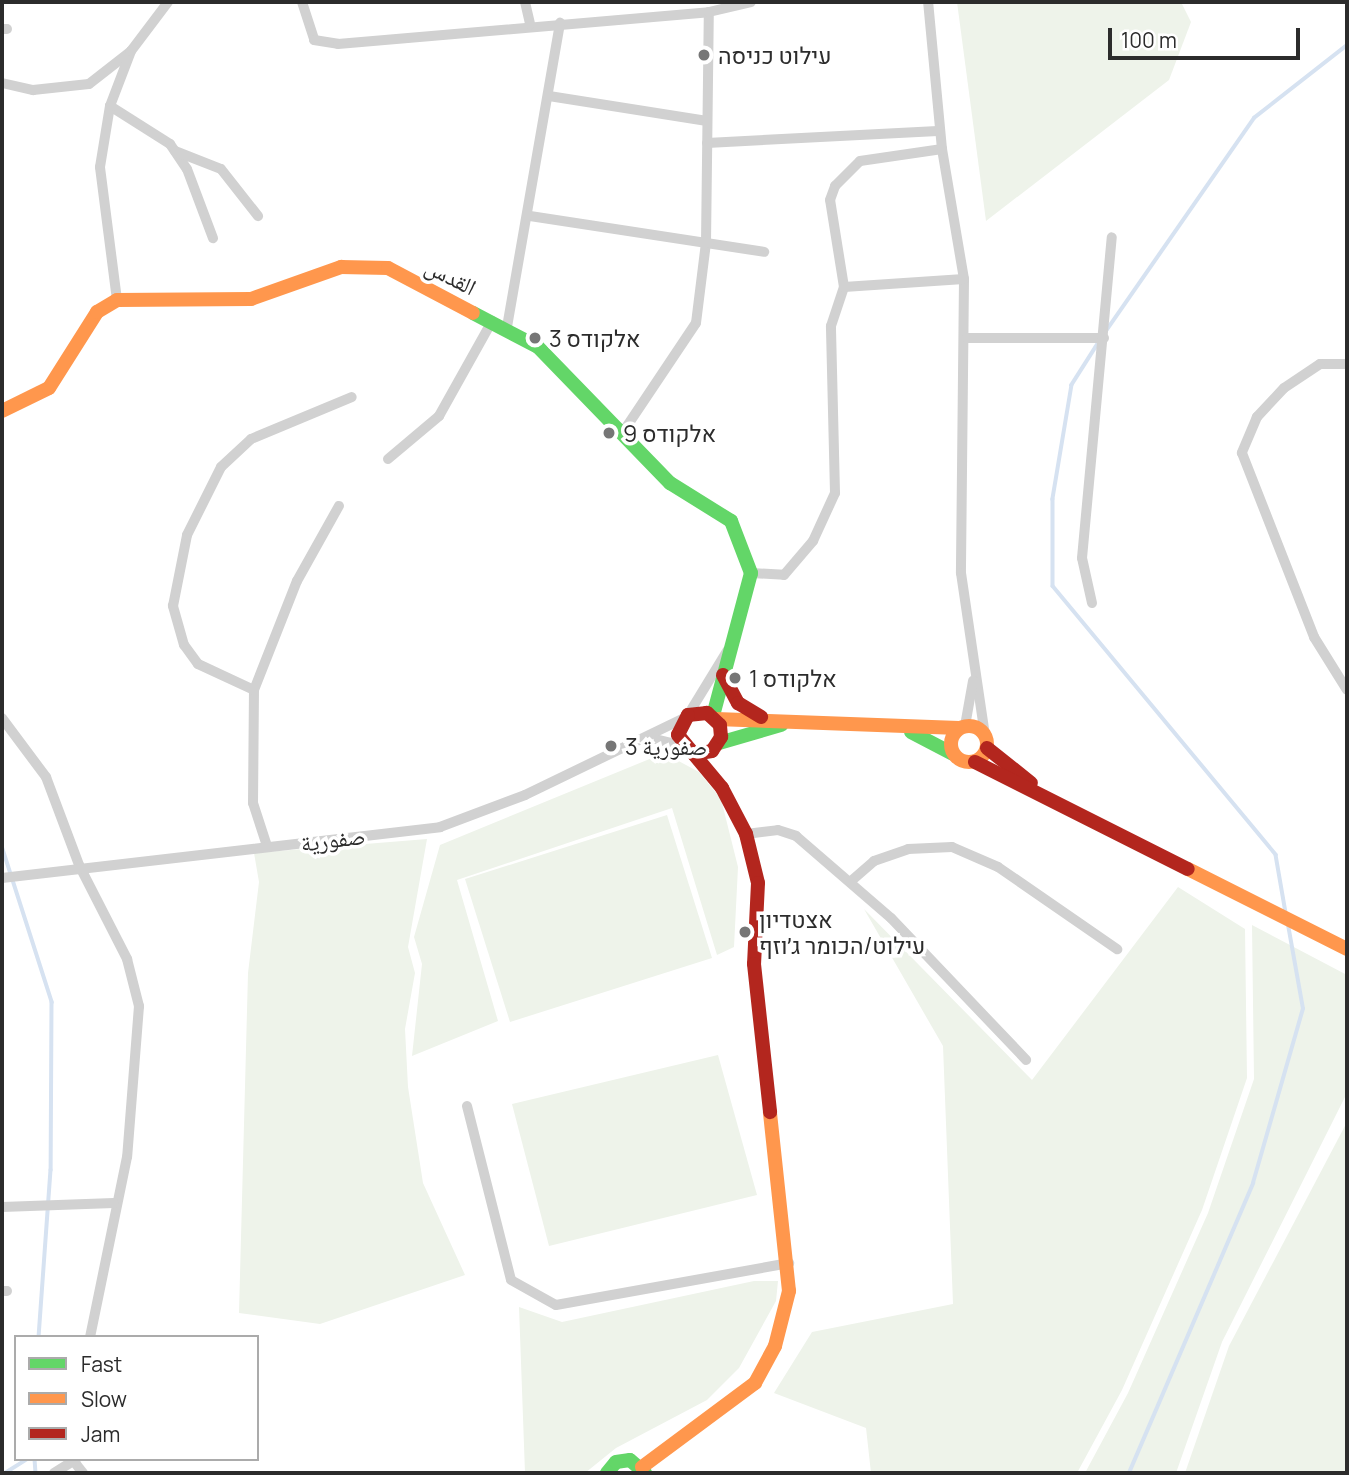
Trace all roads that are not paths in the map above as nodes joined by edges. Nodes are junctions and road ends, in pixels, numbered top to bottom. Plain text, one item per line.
1 (168, 2) edge
2 (302, 2) edge
3 (525, 2) edge
4 (751, 2) edge
5 (928, 2) edge
6 (709, 12) junction
7 (561, 23) junction
8 (530, 24) junction
9 (131, 51) junction
10 (2, 83) edge
11 (549, 96) junction
12 (110, 106) junction
13 (707, 121) junction
14 (938, 131) junction
15 (707, 143) junction
16 (942, 149) junction
17 (175, 150) junction
18 (258, 216) dead end
19 (530, 216) junction
20 (1112, 237) dead end
21 (213, 238) dead end
22 (706, 243) junction
23 (764, 252) dead end
24 (964, 279) junction
25 (844, 287) junction
26 (117, 300) junction
27 (492, 321) junction
28 (507, 327) junction
29 (967, 338) junction
30 (1104, 338) junction
31 (1347, 364) edge
32 (352, 397) dead end
33 (2, 411) edge
34 (623, 432) junction
35 (388, 459) dead end
36 (339, 506) dead end
37 (751, 573) junction
38 (1092, 603) dead end
39 (731, 646) junction
40 (975, 672) junction
41 (723, 675) junction
42 (254, 690) junction
43 (1347, 690) edge
44 (686, 717) junction
45 (715, 717) junction
46 (2, 718) edge
47 (765, 719) junction
48 (802, 720) junction
49 (962, 727) junction
50 (906, 730) junction
51 (647, 737) junction
52 (986, 741) junction
53 (717, 745) junction
54 (688, 750) junction
55 (953, 754) junction
56 (975, 762) junction
57 (722, 788) junction
58 (1051, 799) junction
59 (746, 834) junction
60 (267, 846) junction
61 (79, 864) junction
62 (2, 878) edge
63 (850, 881) junction
64 (1117, 949) dead end
65 (1347, 949) edge
66 (1026, 1060) dead end
67 (467, 1106) dead end
68 (114, 1203) junction
69 (2, 1207) edge
70 (789, 1263) junction
71 (90, 1335) edge
72 (72, 1461) edge
73 (644, 1470) edge
74 (54, 1473) edge
75 (607, 1473) edge

1 - 9 street
2 - 8 street
3 - 8 street
4 - 6 street
5 - 14 street
6 - 7 street
6 - 13 street
7 - 8 street
7 - 11 street
9 - 10 street
9 - 12 street
11 - 13 street
11 - 19 street
12 - 17 street
12 - 26 street
13 - 15 street
14 - 15 street
14 - 16 street
15 - 22 street
16 - 24 street
16 - 25 street
17 - 18 street
17 - 21 street
19 - 22 street
19 - 28 street
20 - 30 street
22 - 23 street
22 - 34 street
24 - 25 street
24 - 29 street
25 - 37 street
26 - 27 street, القدس
26 - 33 street
27 - 28 street, القدس
27 - 35 street
28 - 34 street, القدس
29 - 30 street
29 - 40 street
30 - 38 street
31 - 43 street
32 - 42 street
34 - 37 street, القدس
36 - 42 street
37 - 39 street
39 - 41 street
39 - 44 street
40 - 49 street
40 - 52 street
41 - 45 street
41 - 47 street
42 - 60 street
44 - 45 street
44 - 51 street, صفورية
44 - 54 street
45 - 47 street
45 - 53 street
46 - 61 street
47 - 48 street
48 - 50 street
48 - 53 street
49 - 50 street
49 - 52 street
49 - 55 street
50 - 55 street
51 - 54 street
51 - 60 street, صفورية
52 - 56 street
52 - 58 street
53 - 54 street
53 - 57 street
54 - 57 street
55 - 56 street
56 - 58 street
57 - 59 street
58 - 65 street
59 - 63 street
59 - 70 street
60 - 61 street, صفورية
61 - 62 street, صفورية
61 - 68 street
63 - 64 street
63 - 66 street
67 - 70 street
68 - 69 street
68 - 71 street
70 - 73 street
72 - 74 street
73 - 75 street

